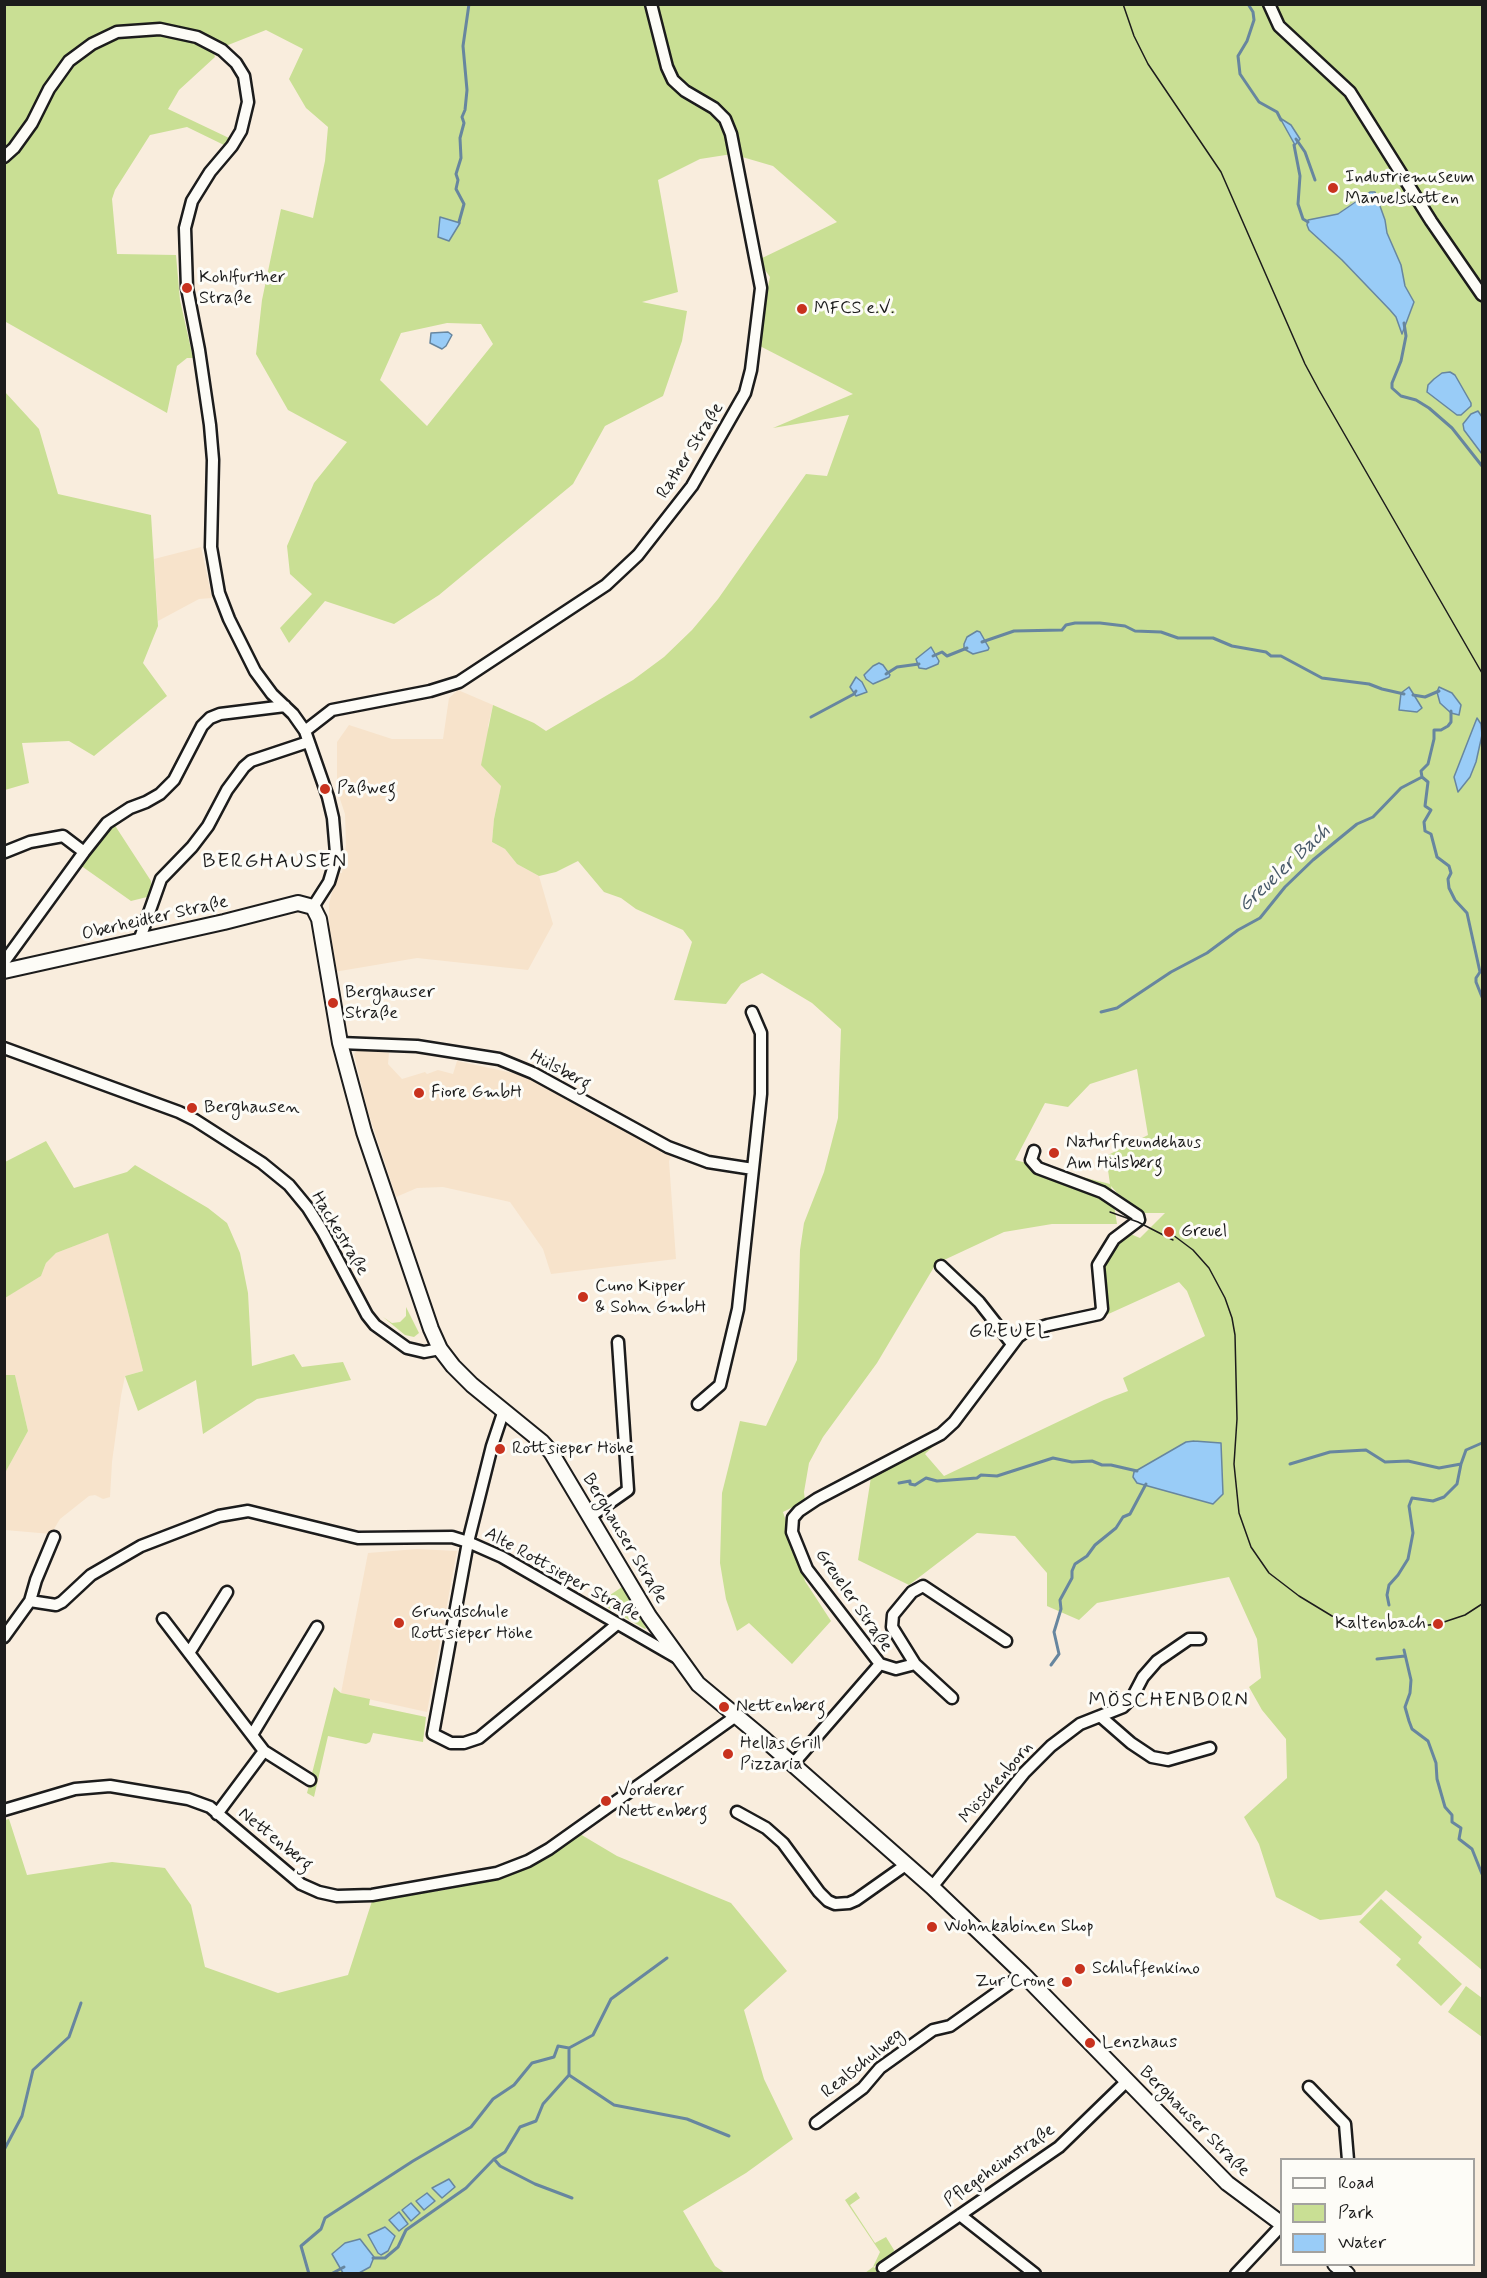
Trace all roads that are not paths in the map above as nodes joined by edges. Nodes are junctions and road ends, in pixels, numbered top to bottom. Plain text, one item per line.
1 (651, 4) edge
2 (1269, 4) edge
3 (4, 157) edge
4 (1482, 295) edge
5 (285, 706) junction
6 (306, 737) junction
7 (5, 852) edge
8 (84, 852) junction
9 (313, 907) junction
10 (139, 941) junction
11 (4, 962) edge
12 (4, 971) edge
13 (752, 1012) dead end
14 (340, 1043) junction
15 (4, 1048) edge
16 (1034, 1151) dead end
17 (753, 1169) junction
18 (941, 1266) dead end
19 (618, 1342) dead end
20 (1012, 1344) junction
21 (440, 1349) junction
22 (698, 1404) dead end
23 (504, 1410) junction
24 (591, 1516) junction
25 (54, 1537) dead end
26 (468, 1542) junction
27 (227, 1592) dead end
28 (30, 1600) junction
29 (163, 1619) dead end
30 (616, 1625) junction
31 (317, 1627) dead end
32 (4, 1637) edge
33 (1200, 1639) dead end
34 (1006, 1641) dead end
35 (189, 1653) junction
36 (679, 1659) junction
37 (880, 1664) junction
38 (915, 1664) junction
39 (952, 1698) dead end
40 (736, 1716) junction
41 (1100, 1716) junction
42 (252, 1736) junction
43 (1210, 1748) dead end
44 (264, 1751) junction
45 (793, 1764) junction
46 (310, 1780) dead end
47 (4, 1810) edge
48 (737, 1812) dead end
49 (217, 1814) junction
50 (907, 1864) junction
51 (933, 1887) junction
52 (1023, 1974) junction
53 (1127, 2081) junction
54 (1309, 2087) dead end
55 (816, 2123) dead end
56 (1348, 2158) edge
57 (960, 2215) junction
58 (1280, 2224) edge
59 (1280, 2226) edge
60 (884, 2268) dead end
61 (1035, 2274) edge
62 (1236, 2274) edge

1 - 6 street, Rather Straße
2 - 4 street
3 - 5 street
5 - 6 street
5 - 8 street
6 - 9 street
6 - 10 street
7 - 8 street
8 - 11 street
9 - 10 street, Oberheidter Straße
9 - 14 street, Berghauser Straße
10 - 12 street, Oberheidter Straße
13 - 17 street
14 - 17 street, Hülsberg
14 - 21 street, Berghauser Straße
15 - 21 street, Hackestraße
16 - 20 street
17 - 22 street
18 - 20 street
19 - 24 street
20 - 37 street, Greueler Straße
21 - 23 street, Berghauser Straße
23 - 24 street, Berghauser Straße
23 - 26 street
24 - 36 street, Berghauser Straße
25 - 28 street
26 - 28 street, Alte Rottsieper Straße
26 - 30 street, Alte Rottsieper Straße
26 - 30 street
27 - 35 street
28 - 32 street
29 - 35 street
30 - 36 street, Alte Rottsieper Straße
31 - 42 street
33 - 41 street, Möschenborn
34 - 38 street
35 - 42 street
36 - 40 street, Berghauser Straße
37 - 38 street
37 - 45 street, Greueler Straße
38 - 39 street
40 - 45 street, Berghauser Straße
40 - 49 street, Nettenberg
41 - 43 street
41 - 51 street, Möschenborn
42 - 44 street
44 - 46 street
44 - 49 street
45 - 50 street, Berghauser Straße
47 - 49 street, Nettenberg
48 - 50 street
50 - 51 street, Berghauser Straße
51 - 52 street, Berghauser Straße
52 - 53 street, Berghauser Straße
52 - 55 street, Realschulweg
53 - 57 street, Pflegeheimstraße
53 - 58 street, Berghauser Straße
54 - 56 street
57 - 60 street, Pflegeheimstraße
57 - 61 street
59 - 62 street

